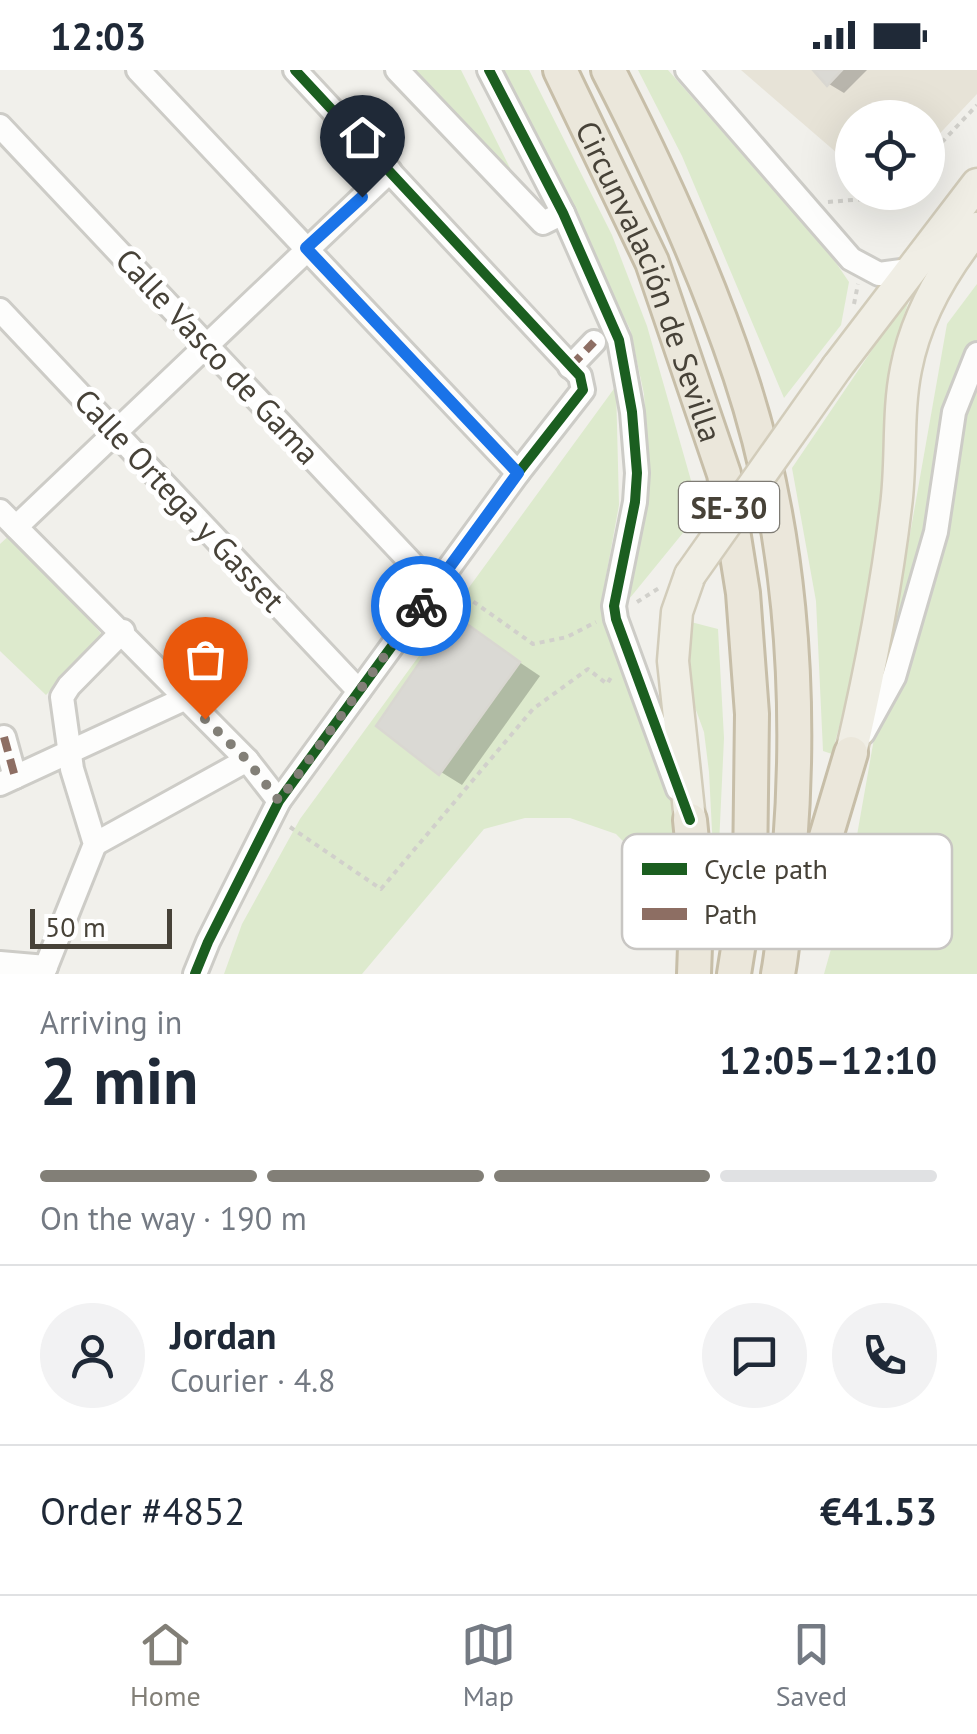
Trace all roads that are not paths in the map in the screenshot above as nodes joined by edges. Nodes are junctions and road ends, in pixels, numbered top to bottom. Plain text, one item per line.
1 (138, 70) edge
2 (295, 70) edge
3 (397, 70) edge
4 (489, 70) edge
5 (560, 70) edge
6 (608, 70) edge
7 (687, 70) edge
8 (0, 126) edge
9 (390, 171) junction
10 (977, 184) edge
11 (563, 213) junction
12 (977, 228) edge
13 (306, 248) junction
14 (909, 270) junction
15 (0, 310) edge
16 (594, 342) dead end
17 (208, 343) junction
18 (977, 354) edge
19 (577, 375) junction
20 (116, 431) junction
21 (518, 473) junction
22 (8, 519) edge
23 (438, 583) junction
24 (123, 632) junction
25 (359, 691) junction
26 (184, 699) junction
27 (2, 738) edge
28 (69, 752) junction
29 (851, 753) junction
30 (247, 760) junction
31 (8, 781) edge
32 (279, 801) junction
33 (690, 820) junction
34 (691, 834) edge
35 (750, 834) edge
36 (791, 834) edge
37 (827, 834) edge
38 (95, 844) junction
39 (695, 949) edge
40 (738, 949) edge
41 (0, 963) edge
42 (45, 971) edge
43 (196, 974) edge
44 (694, 974) edge
45 (734, 974) edge

1 - 13 street
2 - 9 street
3 - 11 street
4 - 11 street
5 - 35 highway, Circunvalación de Sevilla / SE-30
6 - 36 highway, Circunvalación de Sevilla / SE-30
7 - 14 street
8 - 17 street, Calle Vasco de Gama
9 - 13 street
9 - 19 street
10 - 14 main road
11 - 33 street
12 - 29 main road
13 - 17 street
13 - 21 street
14 - 33 main road, bridge
15 - 20 street, Calle Ortega y Gasset
16 - 19 street
17 - 20 street
17 - 23 street, Calle Vasco de Gama
18 - 29 street
19 - 21 street
20 - 22 street
20 - 25 street, Calle Ortega y Gasset
21 - 23 street
22 - 24 street
23 - 25 street
24 - 26 street
24 - 28 street
25 - 32 street
26 - 28 street
26 - 30 street
27 - 31 street
28 - 31 street
28 - 38 street
29 - 37 highway
30 - 32 street
30 - 38 street
32 - 43 street
33 - 34 highway
38 - 42 street
39 - 44 highway
40 - 45 highway, Circunvalación de Sevilla / SE-30
41 - 42 street

